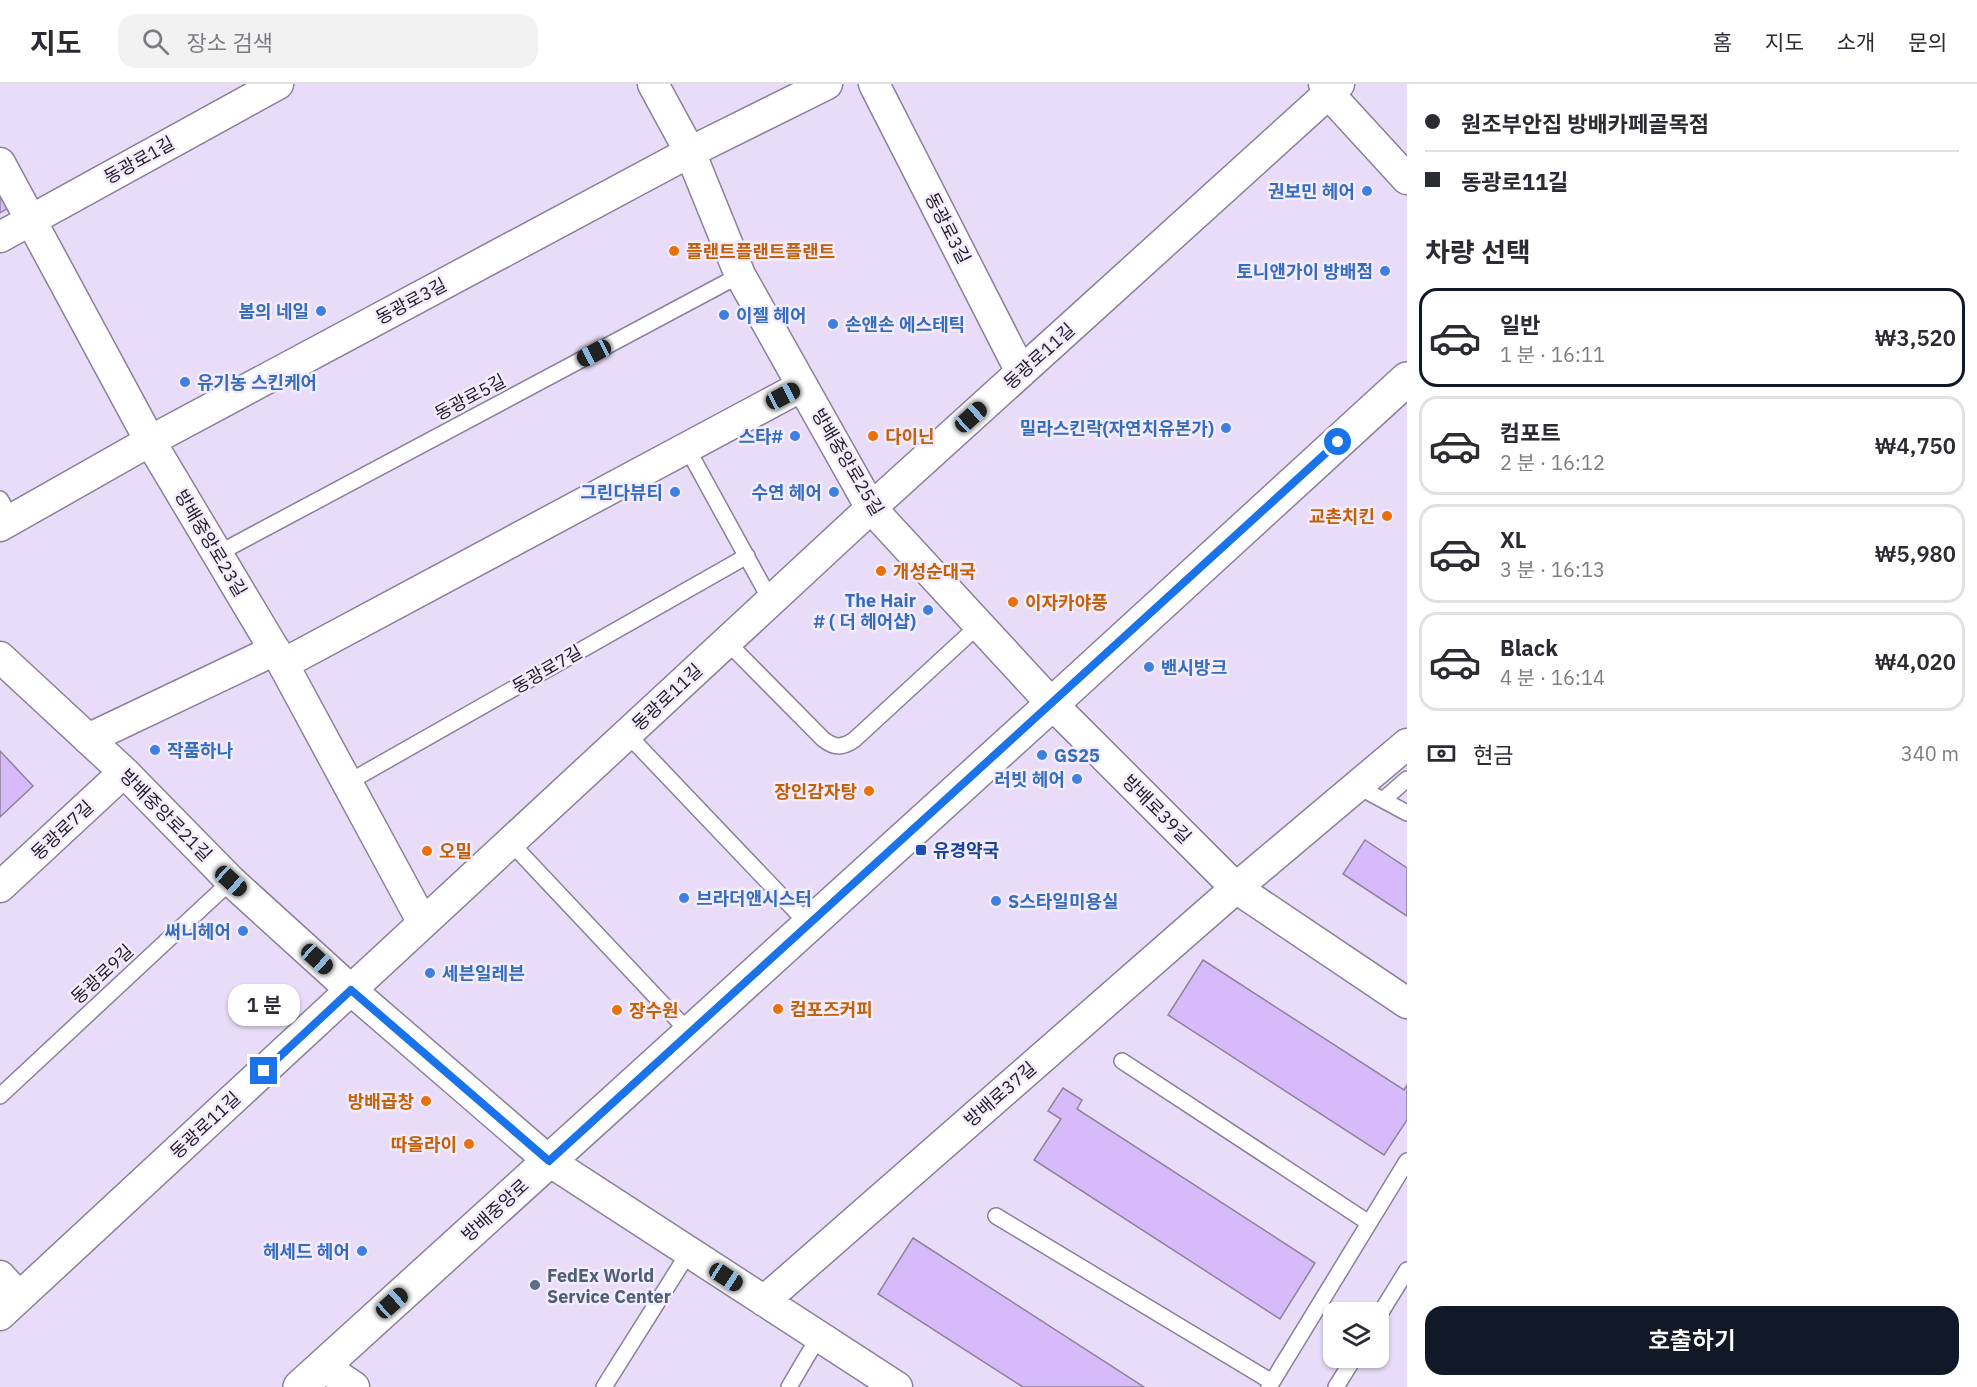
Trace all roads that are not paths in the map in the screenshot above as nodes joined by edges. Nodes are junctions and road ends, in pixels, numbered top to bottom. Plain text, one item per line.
1 (278, 84) edge
2 (653, 84) edge
3 (827, 84) edge
4 (874, 84) edge
5 (1330, 87) edge
6 (690, 152) junction
7 (0, 163) edge
8 (1407, 179) edge
9 (31, 220) junction
10 (0, 237) edge
11 (740, 275) junction
12 (1021, 372) junction
13 (1407, 379) edge
14 (802, 386) junction
15 (150, 441) junction
16 (687, 448) junction
17 (871, 508) junction
18 (4, 515) edge
19 (217, 554) junction
20 (747, 556) junction
21 (771, 601) junction
22 (979, 625) junction
23 (727, 642) junction
24 (0, 657) edge
25 (279, 657) junction
26 (1052, 704) junction
27 (627, 734) junction
28 (88, 739) junction
29 (1407, 744) edge
30 (124, 772) junction
31 (1407, 779) edge
32 (347, 783) junction
33 (1370, 793) junction
34 (1407, 813) edge
35 (510, 842) junction
36 (231, 881) junction
37 (0, 887) edge
38 (1236, 888) junction
39 (423, 923) junction
40 (809, 925) junction
41 (351, 990) junction
42 (1407, 1004) edge
43 (690, 1033) junction
44 (1122, 1061) dead end
45 (0, 1096) edge
46 (549, 1161) junction
47 (1407, 1161) edge
48 (996, 1216) dead end
49 (1369, 1223) junction
50 (689, 1252) junction
51 (1407, 1270) edge
52 (6, 1296) edge
53 (764, 1301) junction
54 (1387, 1302) edge
55 (819, 1336) junction
56 (1348, 1368) edge
57 (312, 1377) edge
58 (1271, 1385) edge
59 (354, 1387) edge
60 (604, 1387) edge
61 (789, 1387) edge
62 (897, 1387) edge
63 (1336, 1387) edge

1 - 9 street, 동광로1길
2 - 6 street, 방배중앙로25길
3 - 6 street, 동광로3길
4 - 12 street, 동광로3길
5 - 8 street
5 - 12 street, 동광로11길
6 - 11 street, 방배중앙로25길
6 - 15 street, 동광로3길
7 - 9 street, 방배중앙로23길
9 - 10 street, 동광로1길
9 - 15 street, 방배중앙로23길
11 - 14 street, 방배중앙로25길
11 - 19 lane, 동광로5길
12 - 17 street, 동광로11길
13 - 26 street, 방배중앙로
14 - 16 street
14 - 17 street, 방배중앙로25길
15 - 18 street, 동광로3길
15 - 19 street, 방배중앙로23길
16 - 20 lane
16 - 25 street
17 - 21 street, 동광로11길
17 - 22 street, 방배중앙로25길
19 - 25 street, 방배중앙로23길
20 - 21 lane
20 - 32 lane, 동광로7길
21 - 23 street, 동광로11길
22 - 23 lane
22 - 26 street, 방배중앙로25길
23 - 27 street, 동광로11길
24 - 28 street, 방배중앙로21길
25 - 28 street
25 - 32 street, 방배중앙로23길
26 - 38 street, 방배로39길
26 - 40 street, 방배중앙로
27 - 35 street, 동광로11길
27 - 40 lane
28 - 30 street, 방배중앙로21길
29 - 33 street
30 - 36 street, 방배중앙로21길
30 - 37 street, 동광로7길
31 - 33 lane
32 - 39 street, 방배중앙로23길
33 - 34 lane
33 - 38 street
35 - 39 street, 동광로11길
35 - 43 lane
36 - 41 street, 방배중앙로21길
36 - 45 lane, 동광로9길
38 - 42 street, 방배로39길
38 - 53 street, 방배로37길
39 - 41 street, 동광로11길
40 - 43 street, 방배중앙로
41 - 46 street, 방배중앙로21길
41 - 52 street, 동광로11길
43 - 46 street, 방배중앙로
44 - 49 lane
46 - 50 street
46 - 57 street, 방배중앙로
47 - 49 lane
48 - 58 lane
49 - 58 lane
50 - 53 street
50 - 60 lane
51 - 54 lane
53 - 55 street
55 - 61 lane
55 - 62 street
56 - 63 lane
57 - 59 street

